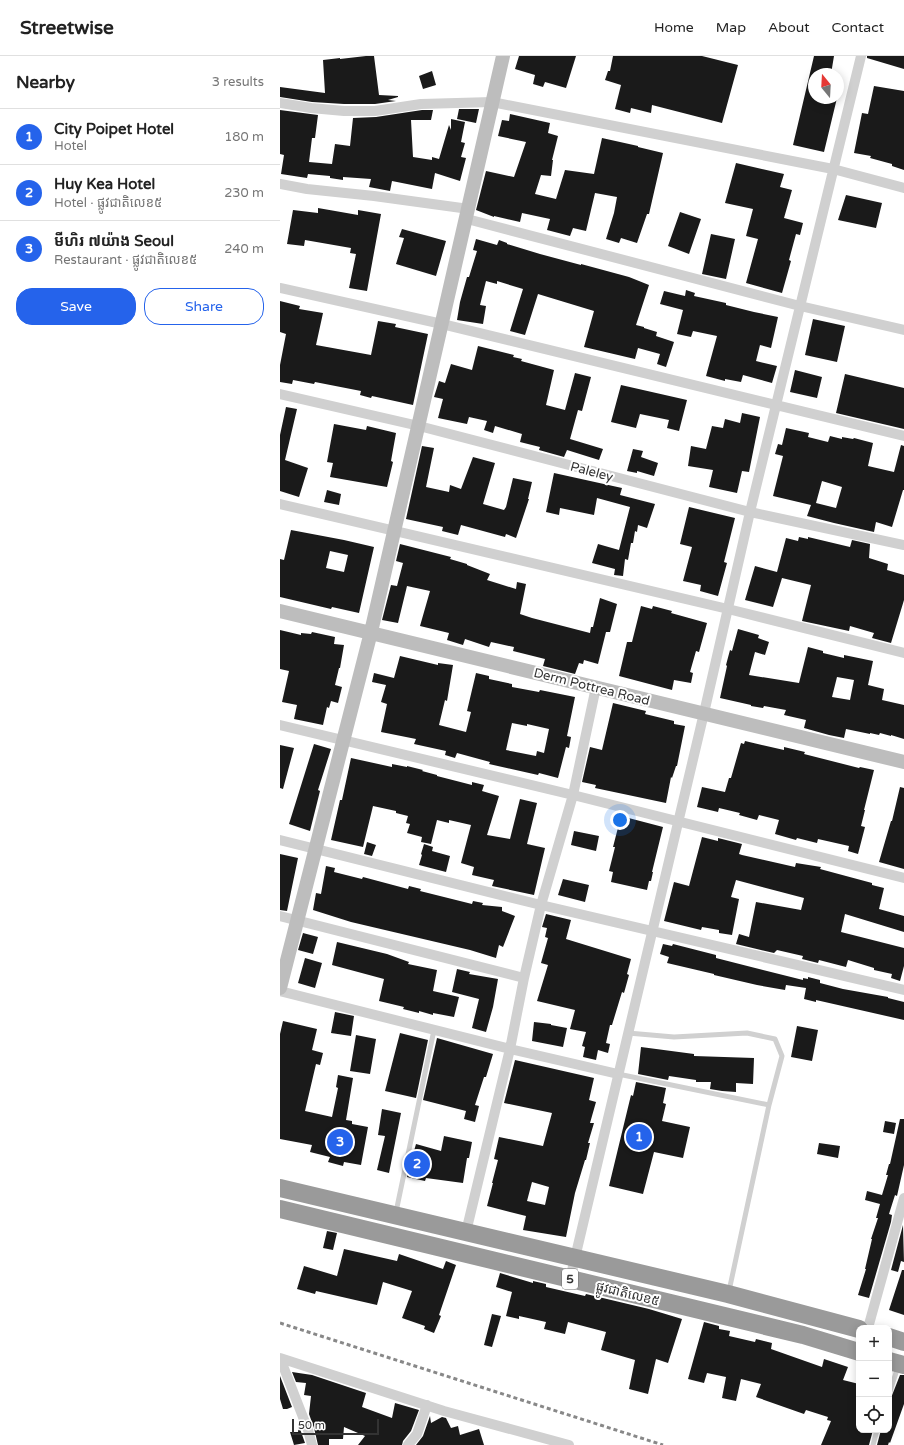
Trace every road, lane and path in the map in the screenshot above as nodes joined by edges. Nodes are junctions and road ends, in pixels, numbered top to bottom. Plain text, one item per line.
1 (503, 56) edge
2 (860, 56) edge
3 (492, 102) junction
4 (280, 103) edge
5 (833, 169) junction
6 (280, 184) edge
7 (904, 188) edge
8 (468, 214) junction
9 (280, 288) edge
10 (800, 306) junction
11 (442, 324) junction
12 (904, 330) edge
13 (280, 394) edge
14 (777, 406) junction
15 (418, 426) junction
16 (904, 436) edge
17 (280, 504) edge
18 (750, 512) junction
19 (395, 530) junction
20 (904, 545) edge
21 (728, 609) junction
22 (280, 610) edge
23 (371, 632) junction
24 (904, 653) edge
25 (596, 687) junction
26 (704, 713) junction
27 (280, 725) edge
28 (343, 740) junction
29 (904, 762) edge
30 (572, 795) junction
31 (678, 821) junction
32 (280, 840) edge
33 (316, 848) junction
34 (904, 878) edge
35 (541, 905) junction
36 (280, 916) edge
37 (297, 921) junction
38 (652, 931) junction
39 (524, 978) junction
40 (280, 990) edge
41 (904, 990) edge
42 (434, 1030) junction
43 (628, 1033) junction
44 (510, 1048) junction
45 (618, 1074) junction
46 (769, 1105) junction
47 (280, 1188) edge
48 (904, 1198) edge
49 (280, 1209) edge
50 (395, 1215) junction
51 (466, 1232) junction
52 (575, 1259) junction
53 (570, 1279) junction
54 (728, 1294) junction
55 (869, 1325) edge
56 (856, 1328) edge
57 (892, 1339) edge
58 (904, 1342) edge
59 (856, 1351) edge
60 (280, 1358) edge
61 (897, 1363) edge
62 (892, 1382) edge
63 (427, 1405) junction
64 (877, 1433) edge
65 (312, 1445) edge
66 (408, 1445) edge
67 (569, 1445) edge
68 (873, 1445) edge

1 - 3 street
2 - 5 street
3 - 4 street
3 - 5 street
3 - 8 street
5 - 7 street
5 - 10 street
6 - 8 street
8 - 10 street
8 - 11 street
9 - 11 street
10 - 12 street
10 - 14 street
11 - 14 street
11 - 15 street
13 - 15 street, Paleley
14 - 16 street
14 - 18 street
15 - 18 street, Paleley
15 - 19 street
17 - 19 street
18 - 20 street, Paleley
18 - 21 street
19 - 21 street
19 - 23 street
21 - 24 street
21 - 26 street
22 - 23 street, Derm Pottrea Road
23 - 25 street, Derm Pottrea Road
23 - 28 street
25 - 26 street, Derm Pottrea Road
25 - 30 street
26 - 29 street, Derm Pottrea Road
26 - 31 street
27 - 28 street
28 - 30 street
28 - 33 street
30 - 31 street
30 - 35 street
31 - 34 street
31 - 38 street
32 - 33 street
33 - 35 street
33 - 37 street
35 - 38 street
35 - 39 street
36 - 37 street
37 - 39 street
37 - 40 street
38 - 41 street
38 - 43 street
39 - 44 street
40 - 42 street
42 - 44 street
42 - 50 lane
43 - 45 street
43 - 46 lane
44 - 45 street
44 - 51 street
45 - 46 lane
45 - 52 street
46 - 54 lane
47 - 50 highway, ផ្លូវជាតិលេខ៥ / 5
48 - 55 street
49 - 53 highway, ផ្លូវជាតិលេខ៥ / 5
50 - 51 highway, ផ្លូវជាតិលេខ៥ / 5
51 - 52 highway, ផ្លូវជាតិលេខ៥ / 5
52 - 53 street
52 - 54 highway, ផ្លូវជាតិលេខ៥ / 5
53 - 59 highway, ផ្លូវជាតិលេខ៥ / 5
54 - 56 highway, ផ្លូវជាតិលេខ៥ / 5
57 - 58 highway
60 - 63 street
60 - 65 street
61 - 62 lane
63 - 66 street
63 - 67 street
64 - 68 lane

